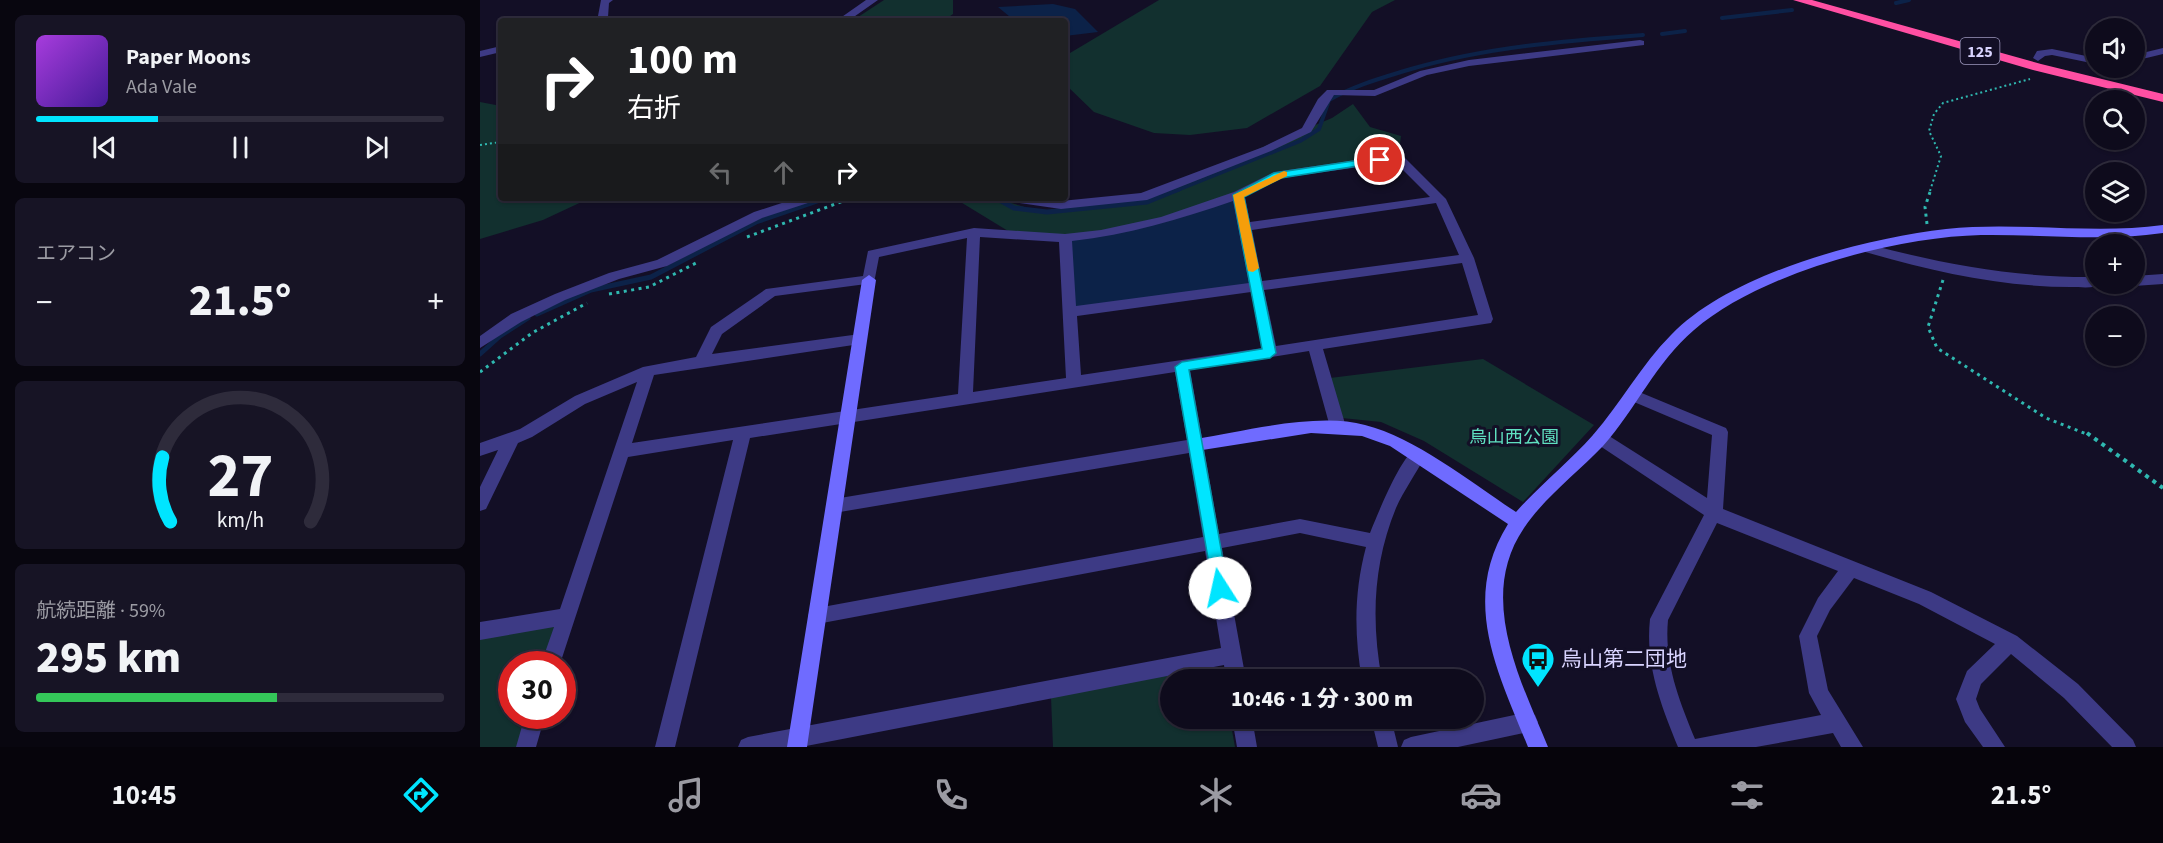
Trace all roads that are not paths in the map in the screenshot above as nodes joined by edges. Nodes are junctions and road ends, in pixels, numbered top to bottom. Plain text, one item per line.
1 (608, 0) edge
2 (873, 0) edge
3 (1798, 0) edge
4 (1824, 0) edge
5 (602, 18) edge
6 (846, 18) edge
7 (1640, 43) dead end
8 (498, 50) edge
9 (2163, 51) edge
10 (480, 54) edge
11 (2145, 55) edge
12 (2085, 59) edge
13 (2037, 62) junction
14 (2163, 88) edge
15 (2163, 98) edge
16 (1238, 195) junction
17 (1440, 199) junction
18 (801, 201) edge
19 (1033, 201) edge
20 (1243, 227) junction
21 (2163, 229) edge
22 (974, 232) junction
23 (1065, 238) junction
24 (1867, 248) junction
25 (1467, 258) junction
26 (2163, 279) edge
27 (869, 280) junction
28 (2145, 280) edge
29 (2085, 282) edge
30 (1257, 288) junction
31 (1068, 312) junction
32 (860, 339) junction
33 (480, 343) edge
34 (1315, 346) junction
35 (1270, 353) junction
36 (701, 360) junction
37 (1182, 367) junction
38 (648, 371) junction
39 (1074, 383) junction
40 (1632, 395) junction
41 (965, 399) junction
42 (848, 417) junction
43 (1338, 427) junction
44 (743, 433) junction
45 (512, 438) junction
46 (1600, 438) junction
47 (1196, 445) junction
48 (480, 450) edge
49 (623, 451) junction
50 (1417, 456) junction
51 (480, 504) edge
52 (834, 506) junction
53 (1714, 512) junction
54 (1518, 522) junction
55 (1373, 541) junction
56 (1212, 543) junction
57 (1851, 568) junction
58 (818, 616) junction
59 (565, 617) junction
60 (480, 632) edge
61 (2010, 642) junction
62 (554, 651) edge
63 (1232, 655) junction
64 (1234, 669) edge
65 (1369, 669) edge
66 (1528, 722) junction
67 (1837, 722) junction
68 (531, 729) edge
69 (1244, 729) edge
70 (1384, 729) edge
71 (798, 742) edge
72 (526, 747) edge
73 (665, 747) edge
74 (748, 747) edge
75 (1247, 747) edge
76 (1388, 747) edge
77 (1411, 747) edge
78 (1538, 747) edge
79 (1688, 747) edge
80 (1701, 747) edge
81 (1853, 747) edge
82 (1995, 747) edge
83 (2126, 747) edge

1 - 5 street
2 - 6 street
3 - 13 highway, 125
4 - 13 highway, 125
7 - 19 street
8 - 10 street
9 - 11 street
12 - 13 street
13 - 14 highway, 125
13 - 15 highway, 125
16 - 17 street
16 - 20 street
16 - 23 street
17 - 20 street
17 - 25 street
18 - 33 street
20 - 30 street
21 - 24 street
22 - 23 street
22 - 27 street
22 - 41 street
23 - 31 street
24 - 29 street
24 - 40 street
25 - 30 street
25 - 34 street
26 - 28 street
27 - 32 street
27 - 36 street
30 - 31 street
30 - 35 street
31 - 39 street
32 - 36 street
32 - 42 street
34 - 35 street
34 - 43 street
35 - 37 street
36 - 38 street
37 - 39 street
37 - 47 street
38 - 45 street
38 - 49 street
39 - 41 street
40 - 46 street
40 - 53 street
41 - 42 street
42 - 44 street
42 - 52 street
43 - 47 street
43 - 50 street
44 - 49 street
44 - 73 street
45 - 48 street
45 - 51 street
46 - 53 street
46 - 54 street
47 - 52 street
47 - 56 street
49 - 59 street
50 - 54 street
50 - 55 street
52 - 58 street
53 - 57 street
53 - 79 street
54 - 66 street
55 - 56 street
55 - 65 street
56 - 58 street
56 - 63 street
57 - 61 street
57 - 67 street
58 - 71 street
59 - 60 street
59 - 62 street
61 - 82 street
61 - 83 street
63 - 64 street
63 - 71 street
66 - 77 street
66 - 78 street
67 - 80 street
67 - 81 street
68 - 72 street
69 - 75 street
70 - 76 street
71 - 74 street

